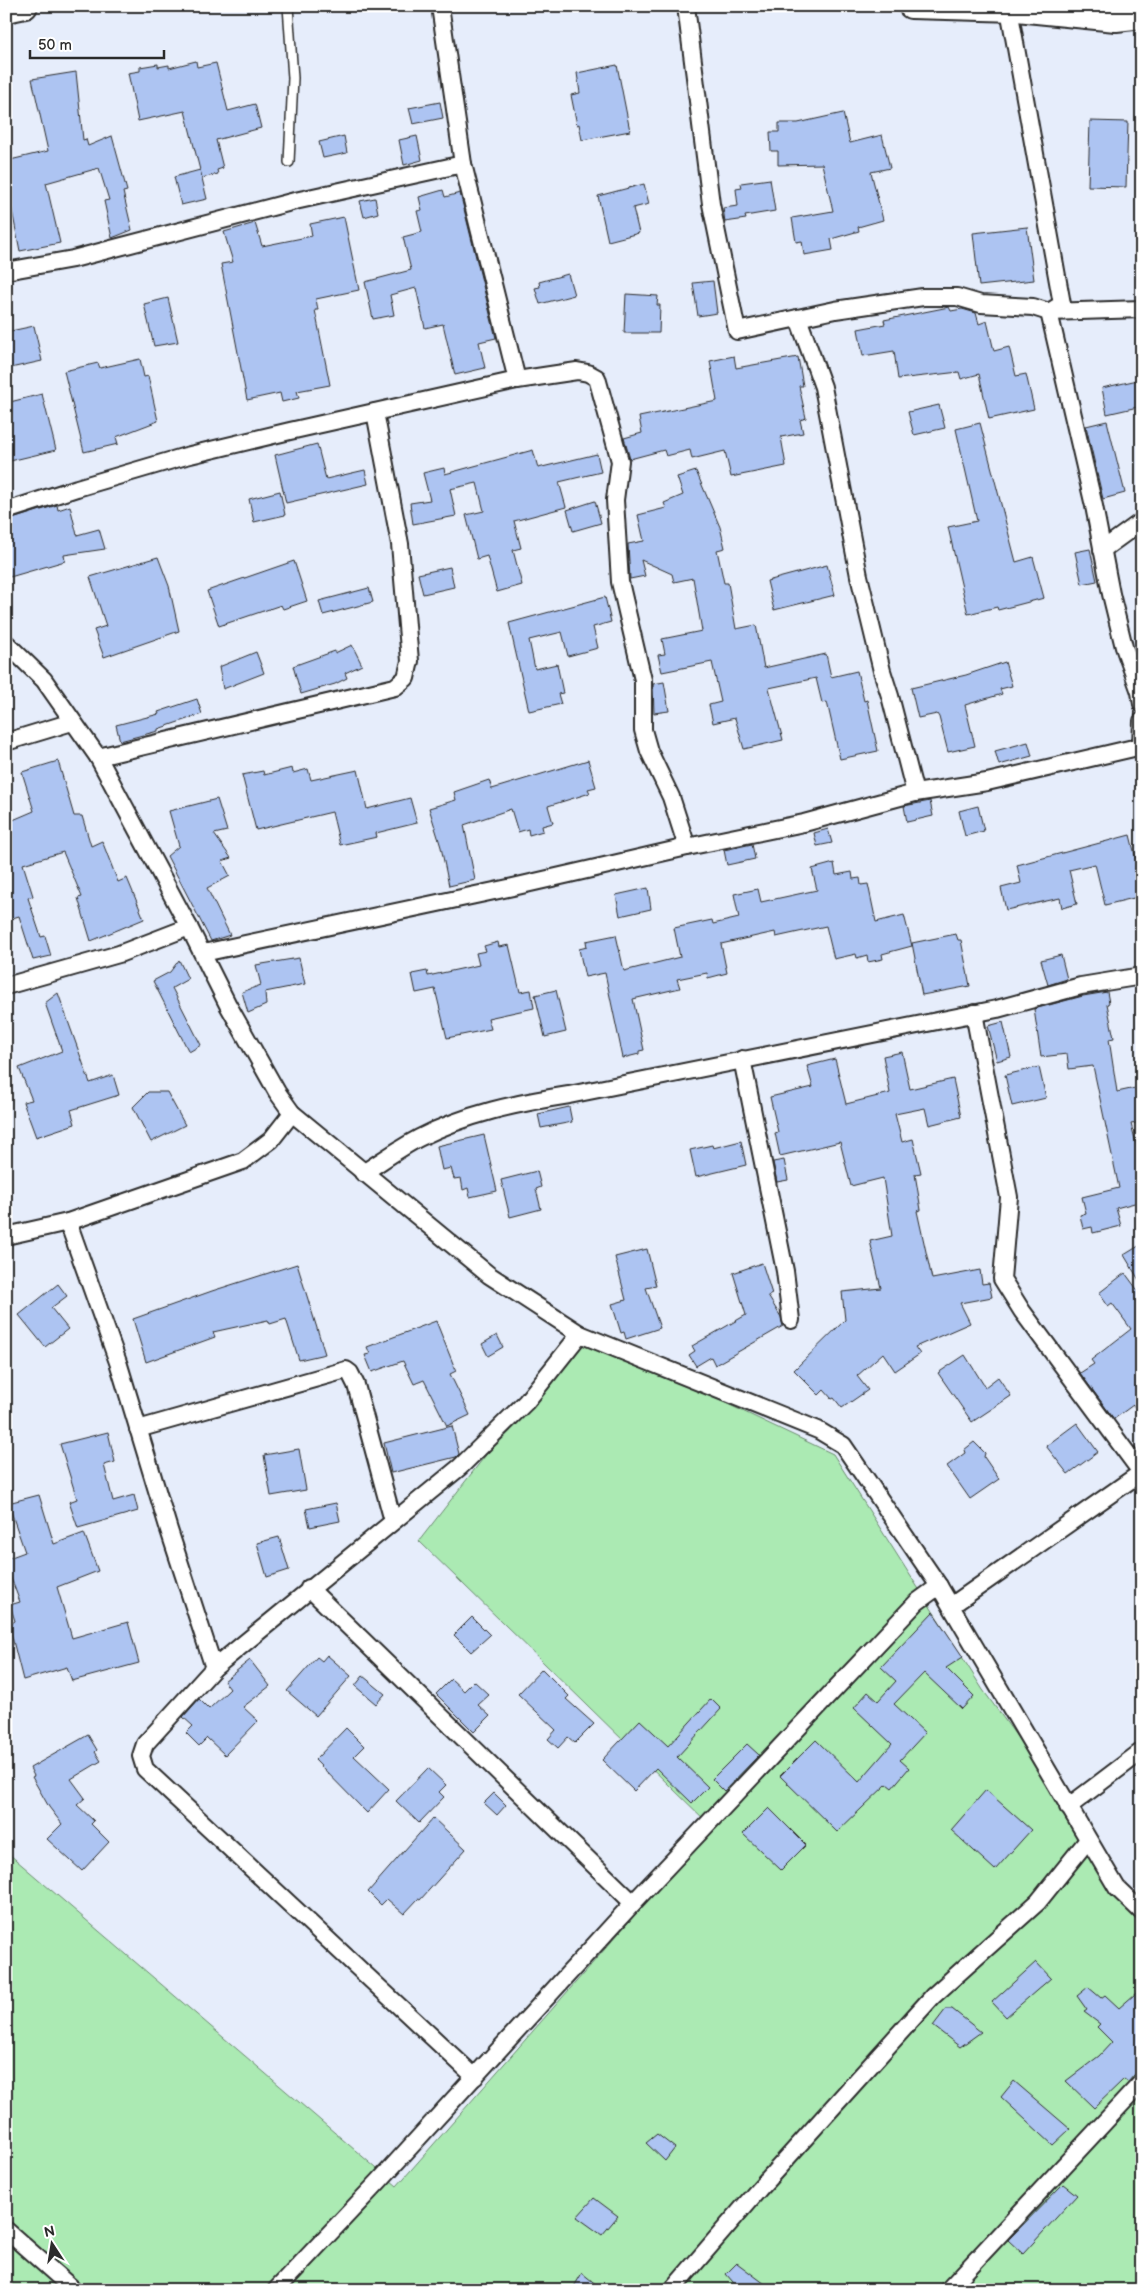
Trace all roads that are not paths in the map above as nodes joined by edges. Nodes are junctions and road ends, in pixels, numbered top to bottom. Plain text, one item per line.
1 (25, 6) edge
2 (288, 6) edge
3 (440, 6) edge
4 (686, 6) edge
5 (911, 6) edge
6 (1009, 9) junction
7 (6, 10) edge
8 (1115, 12) edge
9 (1142, 16) edge
10 (289, 162) dead end
11 (463, 164) junction
12 (6, 272) edge
13 (1142, 309) edge
14 (1049, 312) junction
15 (798, 318) junction
16 (516, 380) junction
17 (374, 412) junction
18 (6, 511) edge
19 (1142, 521) edge
20 (1102, 550) junction
21 (6, 643) edge
22 (1142, 704) edge
23 (1142, 721) edge
24 (72, 722) junction
25 (6, 742) edge
26 (1142, 746) edge
27 (98, 757) junction
28 (915, 793) junction
29 (687, 846) junction
30 (189, 927) junction
31 (203, 953) junction
32 (1142, 976) edge
33 (6, 986) edge
34 (974, 1013) junction
35 (742, 1060) junction
36 (292, 1113) junction
37 (364, 1173) junction
38 (68, 1222) junction
39 (6, 1236) edge
40 (791, 1320) dead end
41 (580, 1334) junction
42 (138, 1428) junction
43 (1141, 1472) edge
44 (393, 1521) junction
45 (939, 1586) junction
46 (309, 1588) junction
47 (951, 1606) junction
48 (214, 1668) junction
49 (1142, 1751) edge
50 (1068, 1807) junction
51 (1087, 1841) junction
52 (633, 1903) junction
53 (1142, 1912) edge
54 (475, 2077) junction
55 (1142, 2082) edge
56 (6, 2230) edge
57 (74, 2290) edge
58 (276, 2290) edge
59 (672, 2290) edge
60 (948, 2290) edge

1 - 7 main road
2 - 10 lane
3 - 11 street
4 - 15 street
5 - 6 main road
6 - 8 main road
6 - 14 street
8 - 9 main road
11 - 12 street
11 - 16 street
13 - 14 street
14 - 15 street
14 - 20 street
15 - 28 street
16 - 17 street
16 - 29 street
17 - 18 street
17 - 27 street
19 - 20 street
20 - 22 street
21 - 24 street
23 - 26 street
24 - 25 street
24 - 27 street
26 - 28 street
27 - 30 street
28 - 29 street
29 - 31 street
30 - 31 street
30 - 33 street
31 - 36 street
32 - 34 street
34 - 35 street
34 - 43 street
35 - 37 street
35 - 40 street
36 - 37 street
36 - 38 street
37 - 41 street
38 - 39 street
38 - 42 street
41 - 44 street
41 - 45 street
42 - 44 street
42 - 48 street
43 - 47 street
44 - 46 street
45 - 47 street
45 - 52 street
46 - 48 street
46 - 52 street
47 - 50 street
48 - 54 street
49 - 50 street
50 - 51 street
51 - 53 street
51 - 59 street
52 - 54 street
54 - 58 street
55 - 60 street
56 - 57 street

